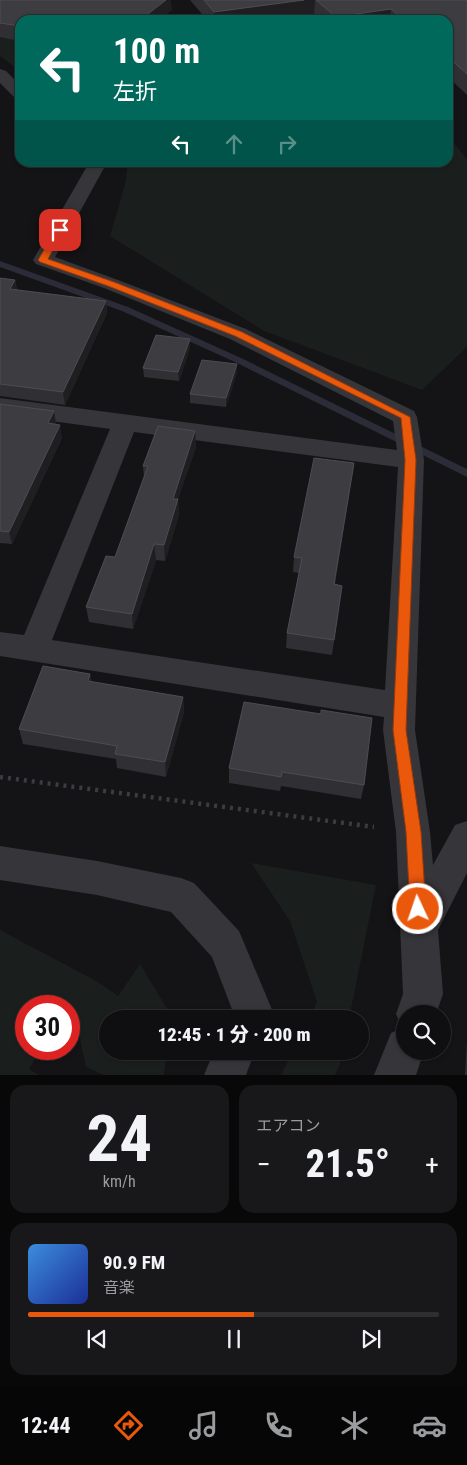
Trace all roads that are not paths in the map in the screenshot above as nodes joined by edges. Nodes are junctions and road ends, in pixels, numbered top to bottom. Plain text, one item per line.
1 (1, 76) edge
2 (15, 89) edge
3 (95, 167) edge
4 (0, 406) edge
5 (125, 422) junction
6 (411, 460) junction
7 (0, 644) edge
8 (33, 649) junction
9 (400, 706) junction
10 (467, 837) edge
11 (0, 863) edge
12 (419, 928) junction
13 (419, 1005) edge
14 (251, 1010) edge
15 (231, 1060) edge
16 (401, 1060) edge
17 (225, 1075) edge
18 (396, 1075) edge

1 - 2 street
3 - 6 street
4 - 5 street
5 - 6 street
5 - 8 street
6 - 9 street
7 - 8 street
8 - 9 street
9 - 12 street
10 - 12 street
11 - 14 street
12 - 13 street
15 - 17 street
16 - 18 street

